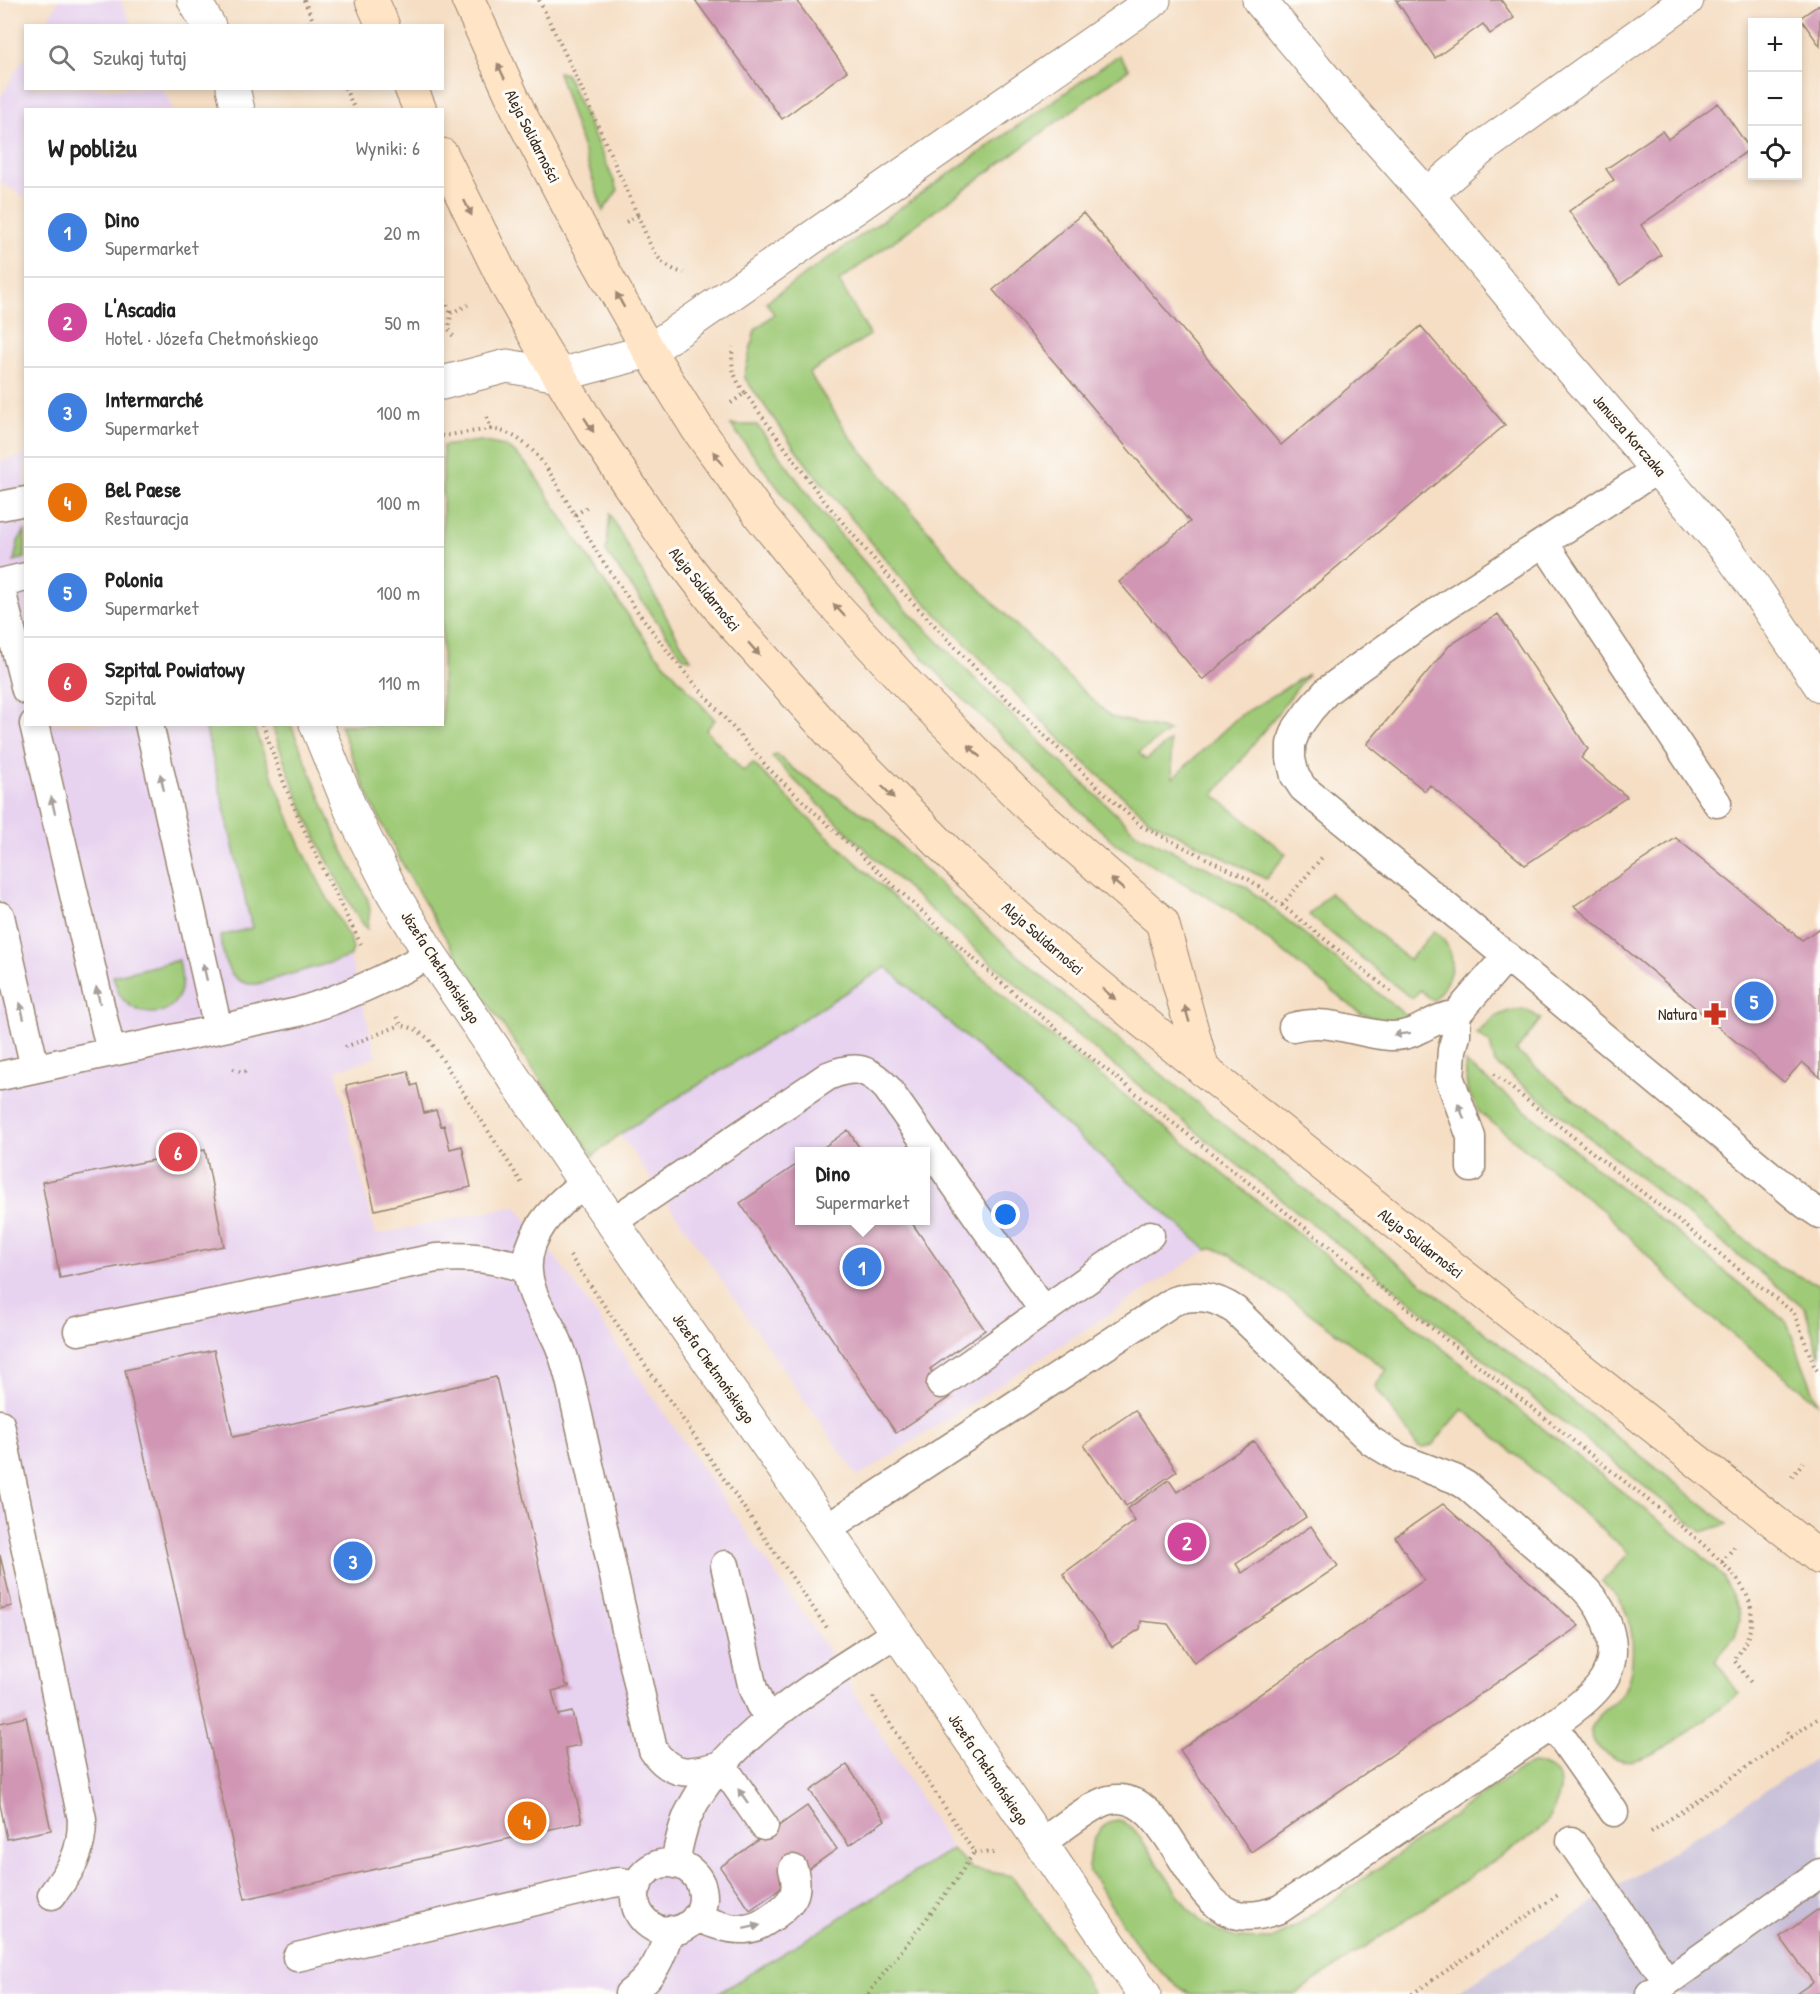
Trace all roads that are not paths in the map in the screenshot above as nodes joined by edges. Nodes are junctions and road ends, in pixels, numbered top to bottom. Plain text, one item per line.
1 (194, 0) edge
2 (372, 0) edge
3 (468, 0) edge
4 (1154, 0) edge
5 (1260, 0) edge
6 (1687, 0) edge
7 (208, 24) edge
8 (382, 24) edge
9 (233, 90) edge
10 (412, 90) edge
11 (238, 108) edge
12 (419, 108) edge
13 (444, 159) edge
14 (1426, 195) junction
15 (649, 351) junction
16 (559, 375) junction
17 (444, 382) edge
18 (1659, 468) junction
19 (24, 501) edge
20 (0, 506) edge
21 (1544, 543) junction
22 (24, 579) edge
23 (0, 585) edge
24 (24, 682) edge
25 (1820, 686) edge
26 (34, 726) edge
27 (149, 726) edge
28 (317, 726) edge
29 (1717, 803) dead end
30 (0, 916) edge
31 (430, 954) junction
32 (1508, 956) junction
33 (1456, 1015) junction
34 (1293, 1027) dead end
35 (218, 1029) junction
36 (111, 1052) junction
37 (35, 1068) junction
38 (1203, 1070) junction
39 (0, 1076) edge
40 (929, 1147) edge
41 (930, 1149) edge
42 (1471, 1168) dead end
43 (585, 1183) junction
44 (1820, 1214) edge
45 (612, 1222) junction
46 (1150, 1235) dead end
47 (527, 1269) junction
48 (1044, 1311) junction
49 (78, 1331) dead end
50 (941, 1384) dead end
51 (0, 1424) edge
52 (826, 1529) junction
53 (1820, 1558) edge
54 (725, 1565) dead end
55 (896, 1633) junction
56 (771, 1718) junction
57 (1553, 1725) junction
58 (722, 1765) junction
59 (1614, 1812) dead end
60 (764, 1826) dead end
61 (1571, 1841) dead end
62 (1040, 1844) junction
63 (675, 1864) junction
64 (793, 1869) dead end
65 (1820, 1873) edge
66 (638, 1885) junction
67 (52, 1895) dead end
68 (696, 1917) junction
69 (669, 1930) junction
70 (297, 1957) dead end
71 (1659, 1988) edge
72 (629, 1994) edge
73 (1144, 1994) edge

1 - 7 street
2 - 8 main road
15 -> 3 main road, Aleja Solidarności
4 - 15 street
5 - 14 street, Janusza Korczaka
6 - 14 street
9 - 11 street
10 - 12 main road
13 -> 16 main road, Aleja Solidarności
14 - 18 street, Janusza Korczaka
15 - 16 street
38 -> 15 main road, Aleja Solidarności
16 - 17 street
16 -> 38 main road, Aleja Solidarności
18 - 21 lane
18 - 25 street, Janusza Korczaka
19 - 20 lane
21 - 29 lane
21 - 32 lane
22 - 23 lane
23 - 24 lane
36 -> 26 lane
35 -> 27 lane
28 - 31 street, Józefa Chełmońskiego
37 -> 30 lane
31 - 35 lane
31 - 43 street, Józefa Chełmońskiego
32 - 33 lane
32 - 44 lane
33 -> 34 lane
42 -> 33 lane
35 - 36 lane
36 - 37 lane
37 - 39 lane
38 - 53 main road, Aleja Solidarności
40 - 45 lane
41 - 48 lane
43 - 45 street, Józefa Chełmońskiego
43 - 47 lane
45 - 52 street, Józefa Chełmońskiego
46 - 48 lane
47 - 49 lane
47 - 58 lane
48 - 50 lane
51 - 67 lane
52 - 55 street, Józefa Chełmońskiego
52 - 57 lane
54 - 56 lane
55 - 56 lane
55 - 62 street, Józefa Chełmońskiego
56 - 58 lane
57 - 59 lane
57 - 62 lane
60 -> 58 lane
58 - 63 lane
61 - 71 lane
62 - 73 street, Józefa Chełmońskiego
63 - 66 lane
63 - 68 lane
68 -> 64 lane
65 - 71 lane
66 - 69 lane
66 - 70 lane
68 - 69 lane
69 - 72 lane

